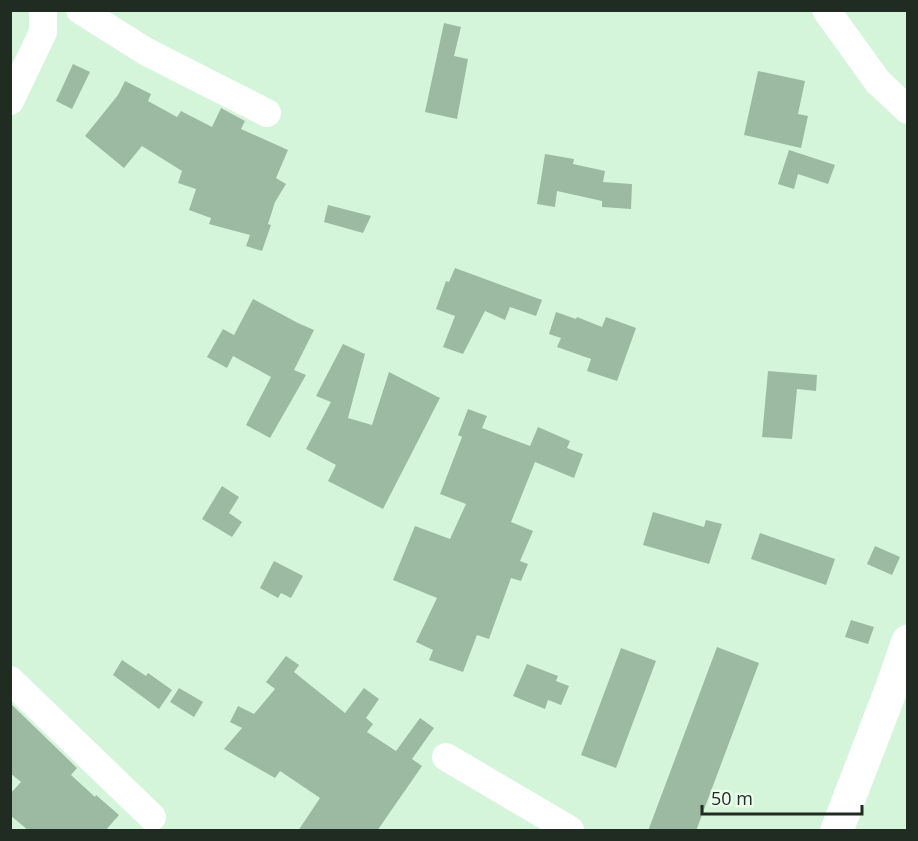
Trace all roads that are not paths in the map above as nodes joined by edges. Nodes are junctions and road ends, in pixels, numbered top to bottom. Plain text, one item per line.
1 (43, 10) edge
2 (80, 10) edge
3 (826, 10) edge
4 (10, 101) edge
5 (908, 110) edge
6 (267, 113) dead end
7 (908, 640) edge
8 (10, 680) edge
9 (446, 757) dead end
10 (152, 817) dead end
11 (570, 831) edge
12 (837, 831) edge

1 - 4 street
2 - 6 street
3 - 5 street
7 - 12 main road
8 - 10 street
9 - 11 street

